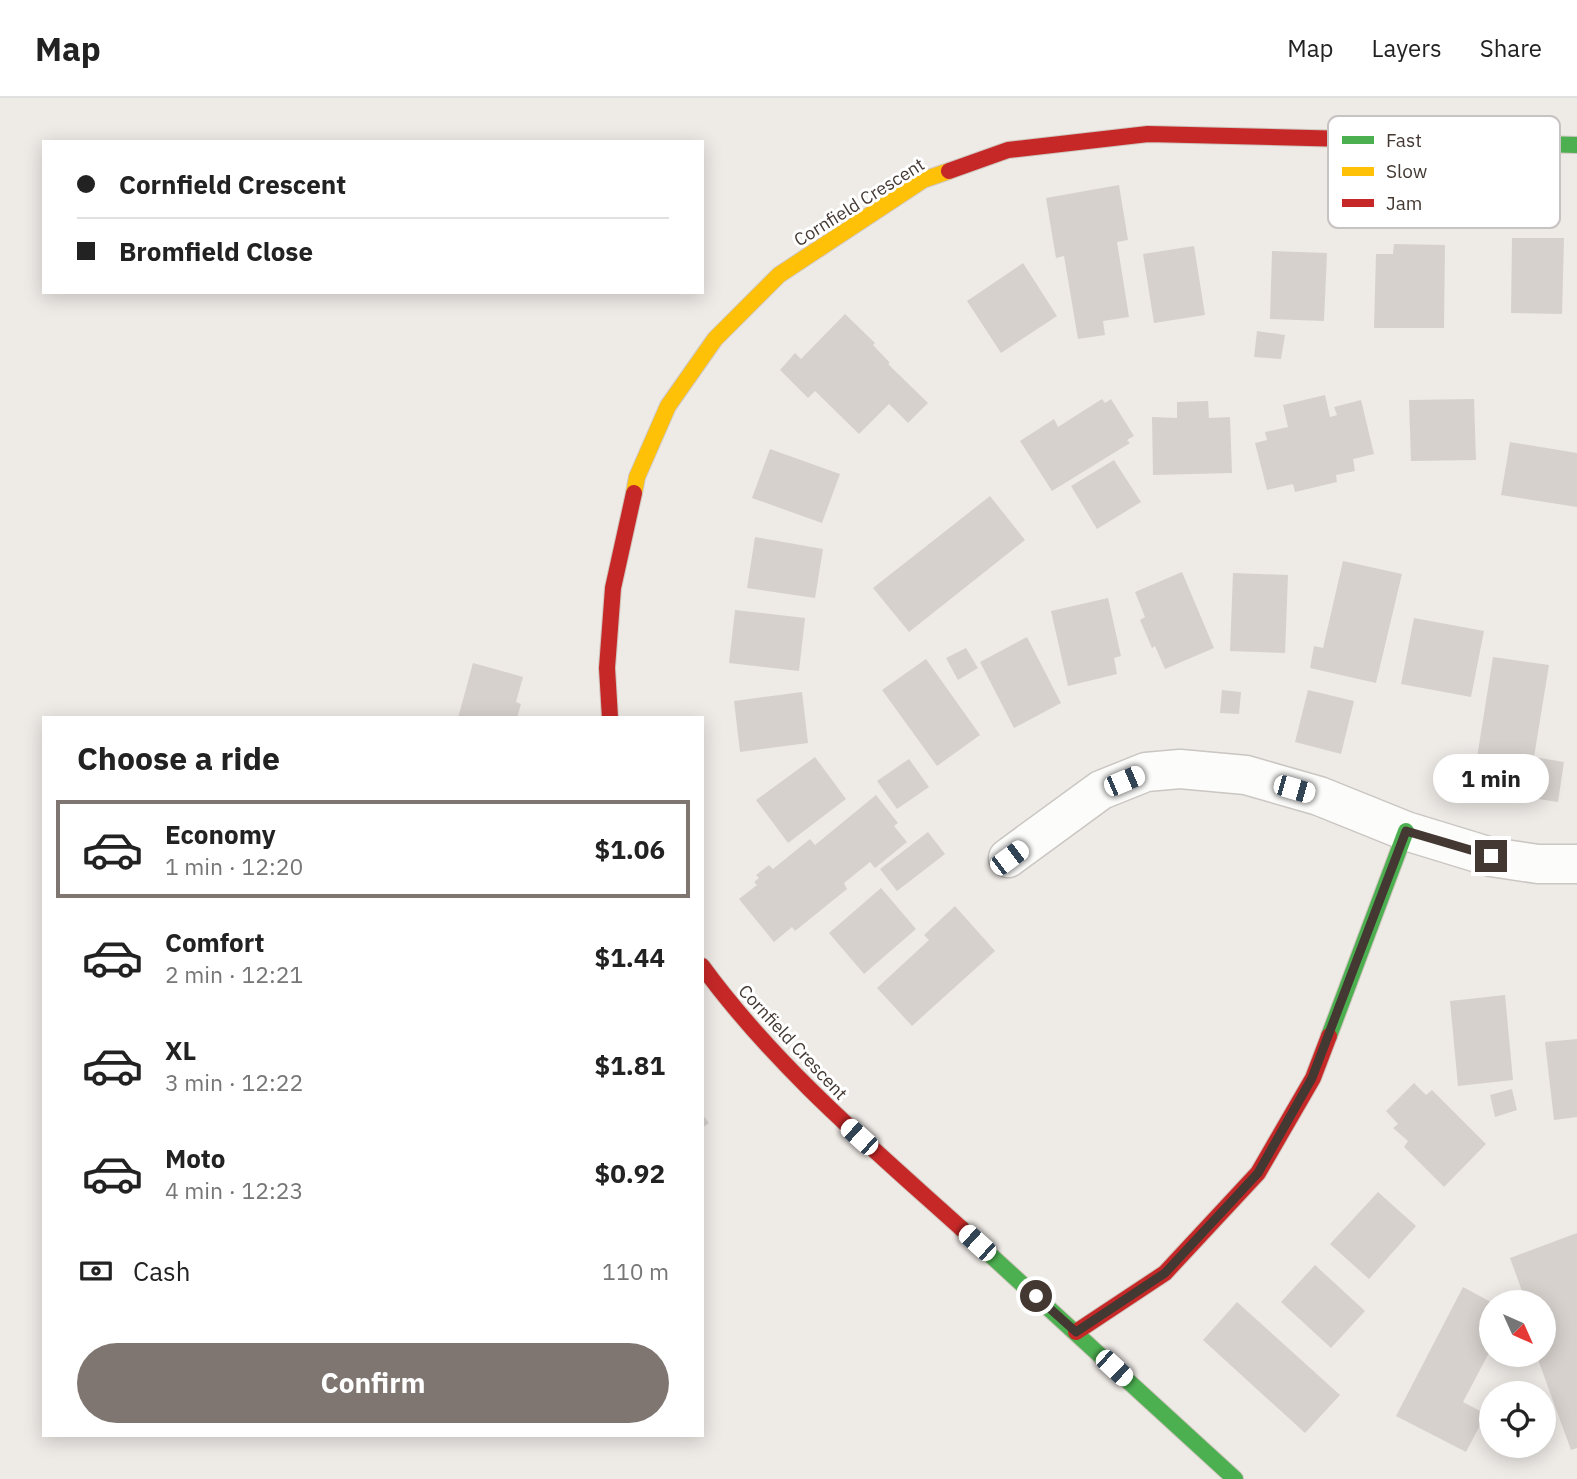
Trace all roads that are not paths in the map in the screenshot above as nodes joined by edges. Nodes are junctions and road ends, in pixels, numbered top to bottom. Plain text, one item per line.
1 (1328, 139) edge
2 (610, 716) edge
3 (1406, 831) junction
4 (1009, 858) dead end
5 (1577, 864) edge
6 (704, 969) edge
7 (1076, 1332) junction
8 (1235, 1479) edge

1 - 2 street, Cornfield Crescent
3 - 4 street
3 - 5 street
3 - 7 street
6 - 7 street, Cornfield Crescent
7 - 8 street, Cornfield Crescent

